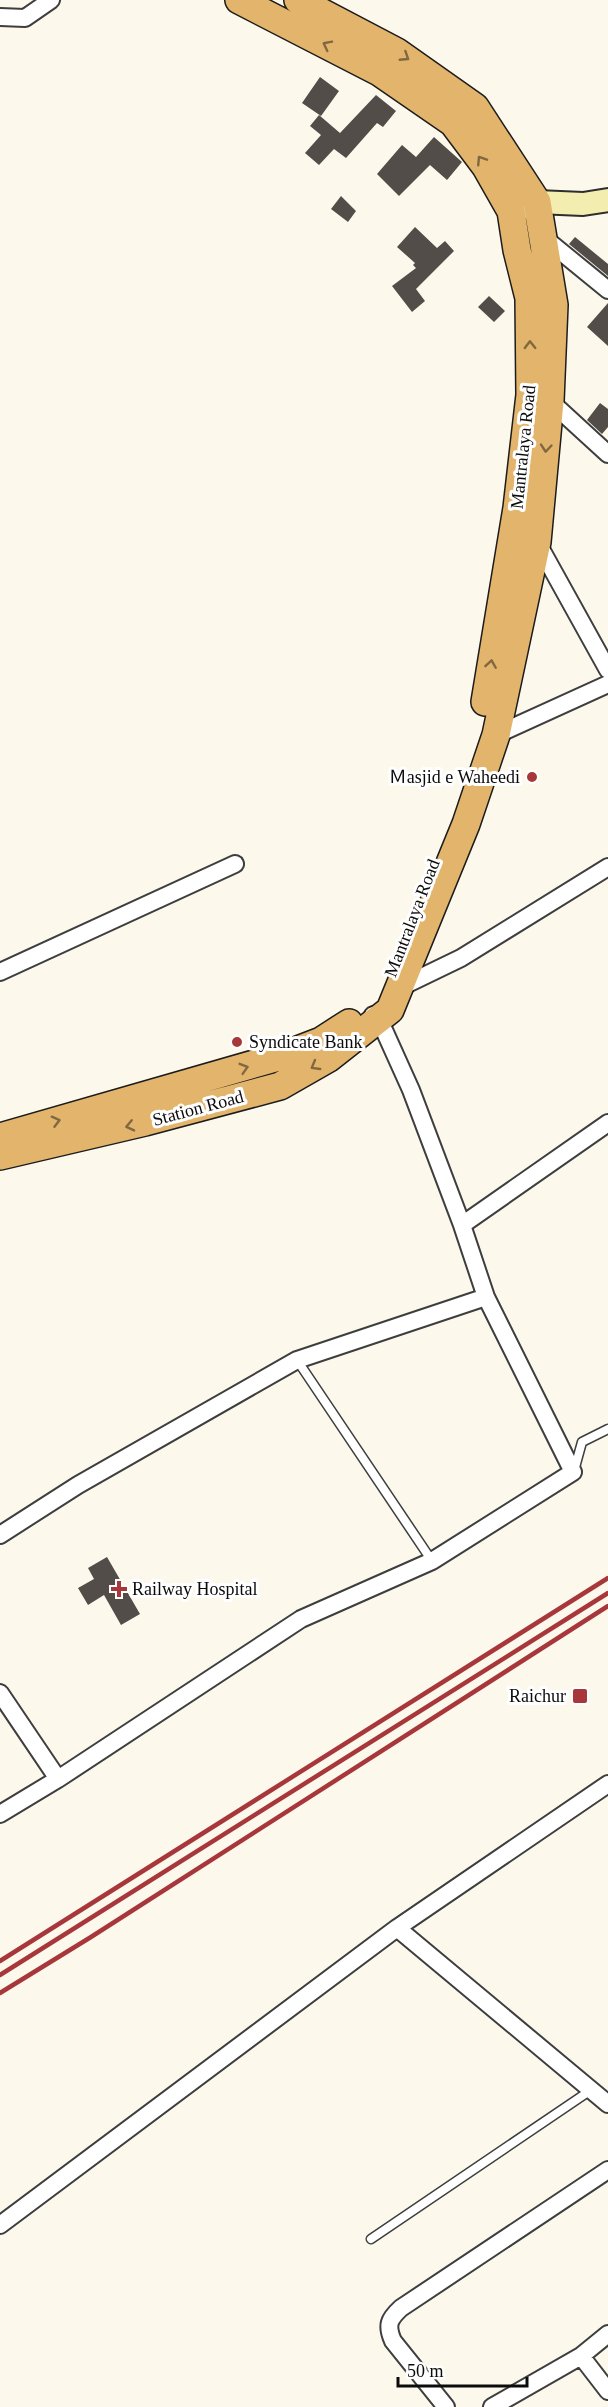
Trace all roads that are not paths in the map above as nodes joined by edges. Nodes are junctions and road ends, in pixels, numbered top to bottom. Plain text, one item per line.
1 (51, 0) edge
2 (238, 0) edge
3 (309, 2) edge
4 (0, 17) edge
5 (608, 200) edge
6 (537, 202) junction
7 (511, 211) junction
8 (543, 237) junction
9 (608, 290) edge
10 (550, 402) junction
11 (608, 454) edge
12 (537, 542) junction
13 (608, 670) edge
14 (608, 684) edge
15 (496, 735) junction
16 (234, 864) dead end
17 (608, 867) edge
18 (0, 972) edge
19 (401, 987) junction
20 (373, 1015) junction
21 (608, 1123) edge
22 (0, 1137) edge
23 (0, 1156) edge
24 (462, 1225) junction
25 (486, 1297) junction
26 (297, 1360) junction
27 (608, 1429) edge
28 (573, 1472) junction
29 (0, 1535) edge
30 (432, 1561) junction
31 (0, 1693) edge
32 (58, 1779) junction
33 (606, 1790) edge
34 (0, 1814) edge
35 (397, 1928) junction
36 (591, 2090) junction
37 (608, 2104) edge
38 (608, 2170) edge
39 (0, 2225) edge
40 (371, 2239) dead end
41 (608, 2334) edge
42 (581, 2356) junction
43 (608, 2391) edge
44 (495, 2406) edge
45 (446, 2407) edge

1 - 4 street
7 -> 2 highway, Mantralaya Road
3 -> 6 highway, Mantralaya Road
5 - 6 main road
6 - 7 main road
6 - 8 highway, Mantralaya Road
20 -> 7 highway, Mantralaya Road
8 - 9 street
8 - 10 highway, Mantralaya Road
10 - 11 street
10 -> 12 highway, Mantralaya Road
12 - 13 street
12 - 15 highway, Mantralaya Road
14 - 15 street
15 - 19 highway, Mantralaya Road
16 - 18 street
17 - 19 street
19 - 20 highway, Mantralaya Road
22 -> 20 highway, Station Road
20 -> 23 highway, Station Road
20 - 24 street
21 - 24 street
24 - 25 street
25 - 26 street
25 - 28 street
26 - 29 street
26 - 30 lane
27 - 28 lane
28 - 30 street
30 - 32 street
31 - 32 street
32 - 34 street
33 - 35 street
35 - 36 street
35 - 39 street
36 - 37 street
36 - 40 lane
38 - 45 street
41 - 42 street
42 - 43 street
42 - 44 street

